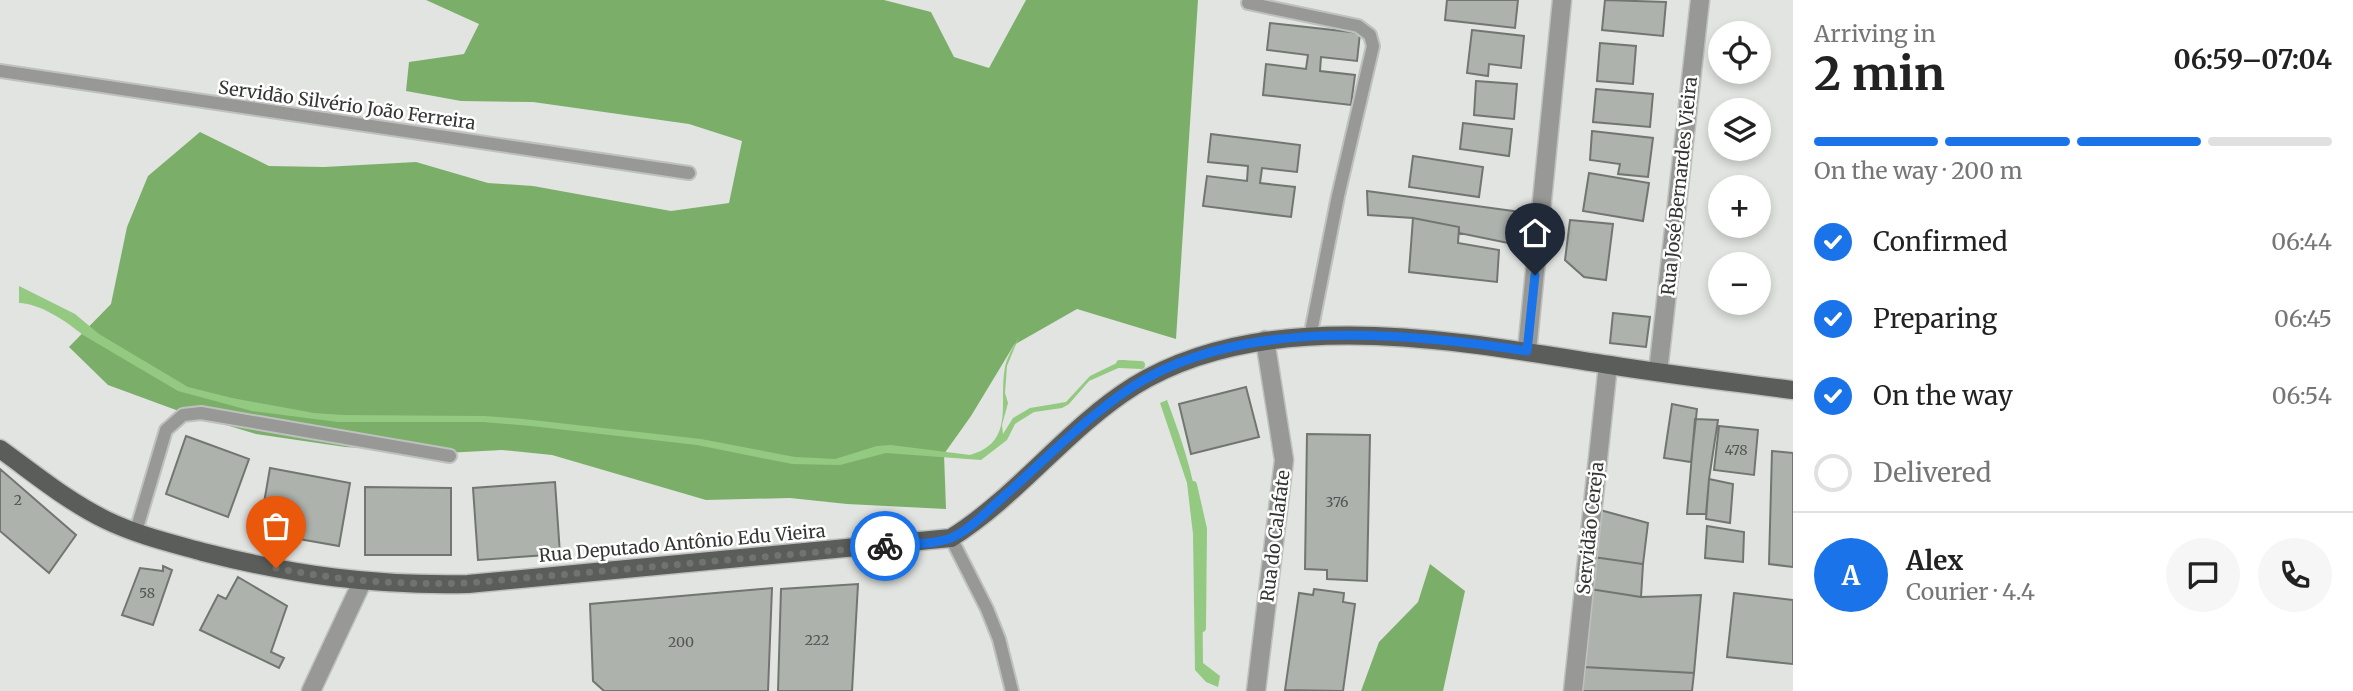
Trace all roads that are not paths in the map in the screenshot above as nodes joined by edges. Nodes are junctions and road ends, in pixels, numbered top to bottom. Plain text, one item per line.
1 (1563, 0) edge
2 (1700, 0) edge
3 (1248, 3) dead end
4 (0, 71) edge
5 (689, 173) dead end
6 (1310, 337) junction
7 (1265, 340) junction
8 (1527, 351) junction
9 (1608, 365) junction
10 (1658, 372) junction
11 (1793, 390) edge
12 (0, 449) edge
13 (450, 456) dead end
14 (136, 531) junction
15 (951, 538) junction
16 (362, 582) junction
17 (311, 691) edge
18 (1012, 691) edge
19 (1256, 691) edge
20 (1573, 691) edge

1 - 8 street
2 - 10 street, Rua José Bernardes Vieira
3 - 6 lane
4 - 5 lane, Servidão Silvério João Ferreira
6 - 7 main road
6 - 8 main road
7 - 15 main road
7 - 19 street, Rua do Calafate
8 - 9 main road
9 - 10 main road
9 - 20 street, Servidão Cereja
10 - 11 main road
12 - 14 main road, Rua Deputado Antônio Edu Vieira
13 - 14 lane
14 - 16 main road, Rua Deputado Antônio Edu Vieira
15 - 16 main road, Rua Deputado Antônio Edu Vieira
15 - 18 lane
16 - 17 street

